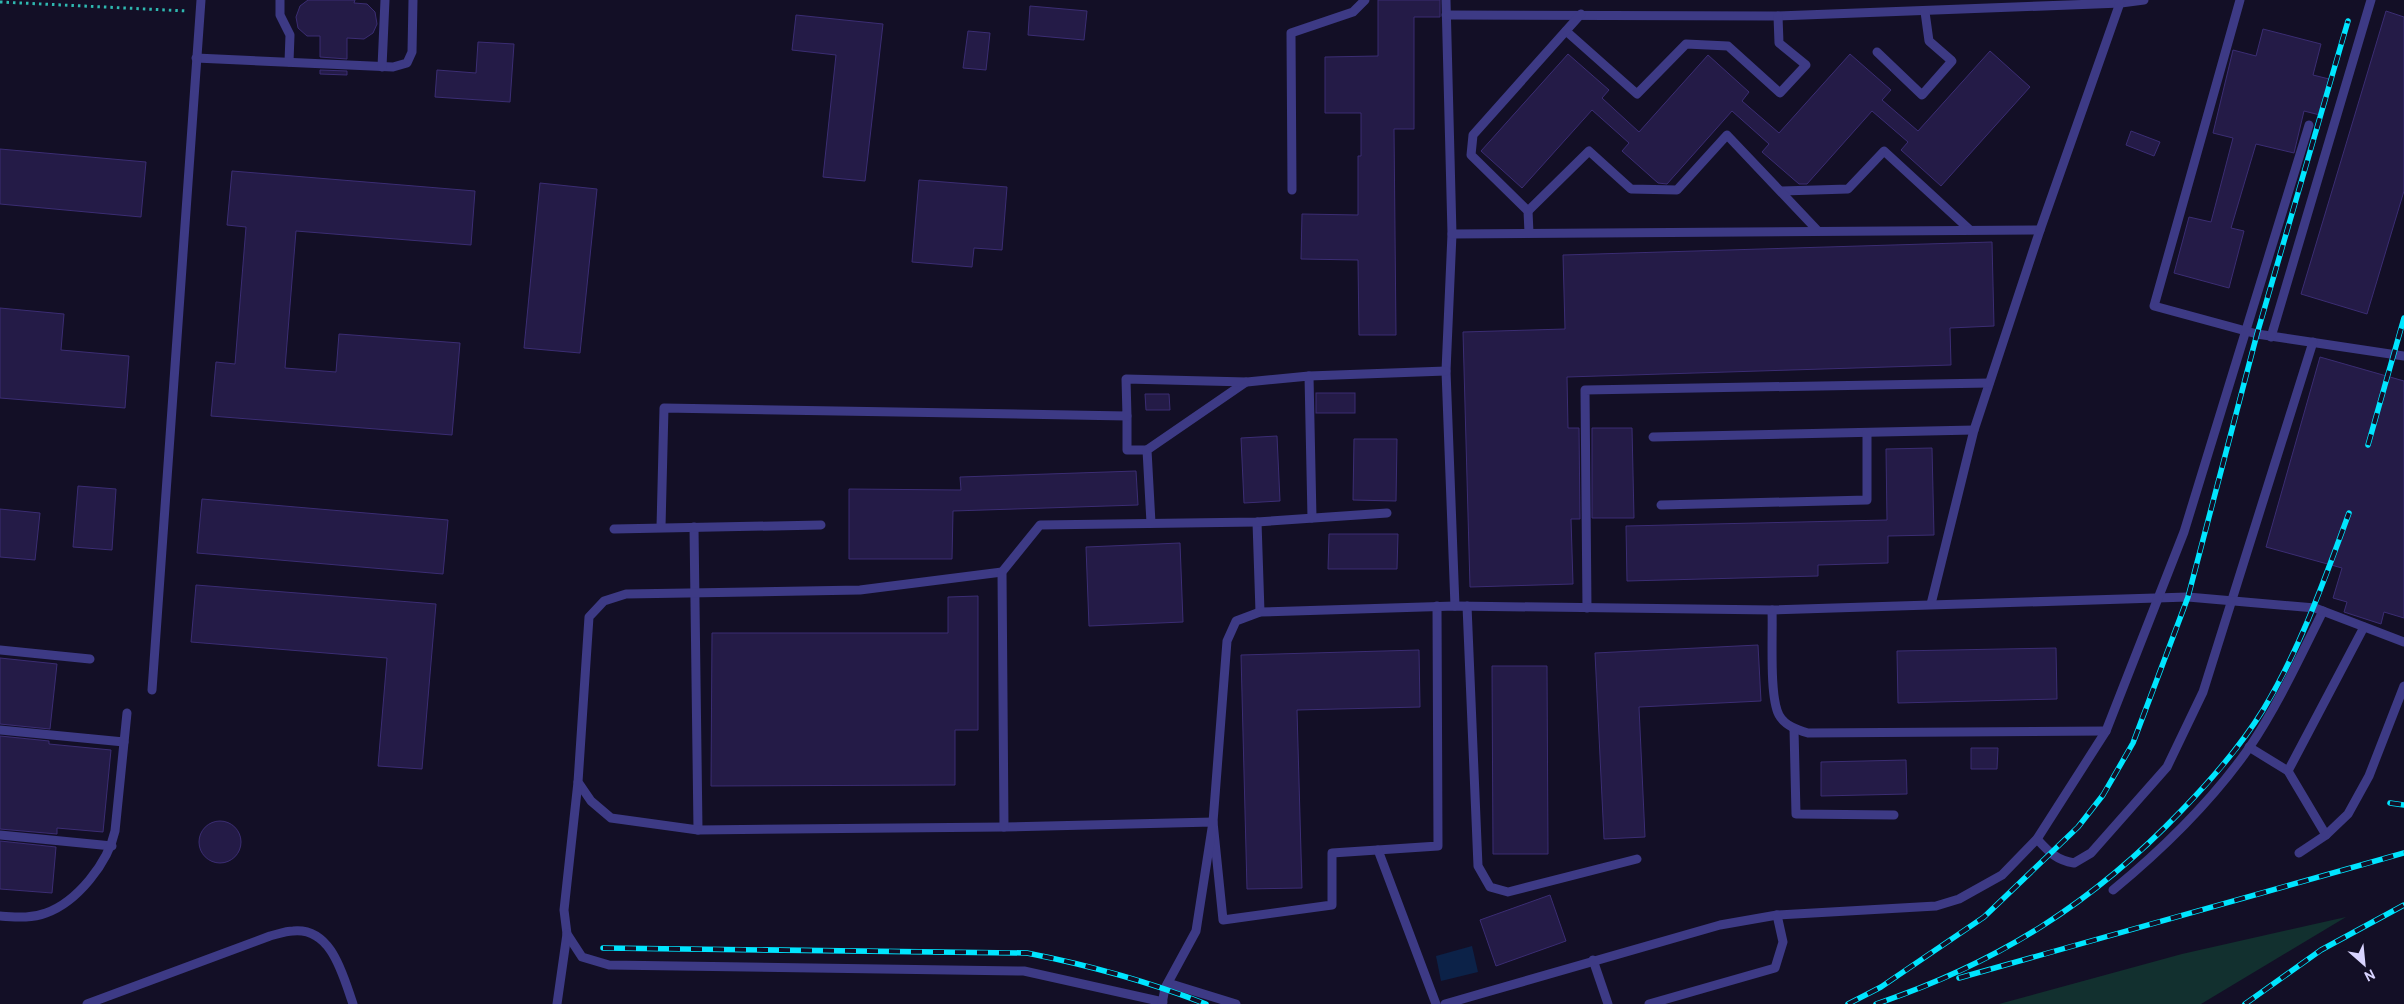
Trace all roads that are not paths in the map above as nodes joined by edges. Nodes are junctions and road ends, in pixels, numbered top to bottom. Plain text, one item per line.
1 (200, 0) edge
2 (280, 0) edge
3 (386, 0) edge
4 (413, 0) edge
5 (1364, 0) edge
6 (1446, 0) edge
7 (2144, 0) edge
8 (2240, 0) edge
9 (2371, 0) edge
10 (2060, 2) edge
11 (2121, 2) edge
12 (2010, 4) edge
13 (1926, 12) junction
14 (1581, 14) junction
15 (1446, 15) junction
16 (1778, 16) junction
17 (1566, 31) junction
18 (1878, 52) dead end
19 (196, 58) junction
20 (289, 62) junction
21 (382, 67) junction
22 (2309, 125) dead end
23 (1292, 190) dead end
24 (1782, 191) junction
25 (1528, 211) junction
26 (1970, 230) junction
27 (2040, 230) junction
28 (1818, 231) junction
29 (1529, 233) junction
30 (1452, 234) junction
31 (2245, 331) junction
32 (2271, 336) junction
33 (2313, 342) junction
34 (2404, 356) edge
35 (1446, 371) junction
36 (1308, 376) junction
37 (1247, 382) junction
38 (1989, 384) junction
39 (1127, 416) junction
40 (1974, 430) junction
41 (1867, 433) junction
42 (1653, 437) dead end
43 (1148, 450) junction
44 (1660, 505) dead end
45 (1387, 513) dead end
46 (1312, 518) junction
47 (1257, 522) junction
48 (1151, 523) junction
49 (821, 525) dead end
50 (661, 527) junction
51 (694, 527) junction
52 (614, 529) dead end
53 (1002, 572) junction
54 (696, 593) junction
55 (2160, 596) junction
56 (2230, 602) junction
57 (1931, 604) junction
58 (1437, 606) junction
59 (1454, 606) junction
60 (1467, 606) junction
61 (1587, 608) junction
62 (1772, 610) junction
63 (2323, 611) junction
64 (1260, 612) junction
65 (2364, 627) junction
66 (2404, 642) edge
67 (0, 650) edge
68 (90, 659) dead end
69 (2404, 686) edge
70 (152, 690) dead end
71 (127, 713) dead end
72 (1794, 729) junction
73 (0, 730) edge
74 (2106, 731) junction
75 (124, 742) junction
76 (2249, 747) junction
77 (2288, 771) junction
78 (578, 782) junction
79 (1894, 814) dead end
80 (1213, 822) junction
81 (1004, 828) junction
82 (698, 830) junction
83 (0, 835) edge
84 (2326, 835) junction
85 (2037, 839) junction
86 (112, 846) junction
87 (1378, 850) junction
88 (2299, 853) dead end
89 (1637, 859) dead end
90 (2113, 890) dead end
91 (1777, 915) junction
92 (0, 916) edge
93 (567, 934) junction
94 (1594, 960) junction
95 (1168, 983) junction
96 (1163, 1003) edge
97 (87, 1004) edge
98 (354, 1004) edge
99 (556, 1004) edge
100 (1236, 1004) edge
101 (1436, 1004) edge
102 (1444, 1004) edge
103 (1608, 1004) edge
104 (1649, 1004) edge

1 - 19 lane
2 - 20 lane
3 - 21 lane
4 - 21 lane
5 - 23 lane
6 - 15 lane
7 - 11 lane
8 - 31 lane
9 - 32 lane
10 - 11 lane
10 - 12 lane
11 - 27 lane
12 - 13 lane
13 - 16 lane
13 - 18 lane
14 - 15 lane
14 - 16 lane
14 - 17 lane
15 - 30 lane
16 - 17 lane
17 - 25 lane
19 - 20 lane
19 - 70 lane
20 - 21 lane
22 - 31 lane
24 - 25 lane
24 - 26 lane
24 - 28 lane
25 - 29 lane
26 - 27 lane
26 - 28 lane
27 - 38 lane
28 - 29 lane
29 - 30 lane
30 - 35 lane
31 - 32 lane
31 - 55 lane
32 - 33 lane
33 - 34 lane
33 - 56 lane
35 - 36 lane
35 - 59 lane
36 - 37 lane
36 - 46 lane
37 - 39 lane
37 - 43 lane
38 - 40 lane
38 - 61 lane
39 - 43 lane
39 - 50 lane
40 - 41 lane
40 - 57 lane
41 - 42 lane
41 - 44 lane
43 - 48 lane
45 - 46 lane
46 - 47 lane
47 - 48 lane
47 - 64 lane
48 - 53 lane
49 - 51 lane
50 - 51 lane
50 - 52 lane
51 - 54 lane
53 - 54 lane
53 - 81 lane
54 - 78 lane
54 - 82 lane
55 - 56 lane
55 - 57 lane
55 - 74 lane
56 - 63 lane
56 - 85 lane
57 - 62 lane
58 - 59 lane
58 - 64 lane
58 - 87 lane
59 - 60 lane
60 - 61 lane
60 - 89 lane
61 - 62 lane
62 - 72 lane
63 - 65 lane
63 - 76 lane
64 - 80 lane
65 - 66 lane
65 - 77 lane
67 - 68 lane
69 - 84 lane
71 - 75 lane
72 - 74 lane
72 - 79 lane
73 - 75 lane
74 - 85 lane
75 - 86 lane
76 - 77 lane
76 - 90 lane
77 - 84 lane
78 - 82 lane
78 - 93 lane
80 - 81 lane
80 - 87 lane
80 - 95 lane
81 - 82 lane
83 - 86 lane
84 - 88 lane
85 - 91 lane
86 - 92 lane
87 - 101 lane
91 - 94 lane
91 - 104 lane
93 - 96 lane
93 - 99 lane
94 - 102 lane
94 - 103 lane
95 - 96 lane
95 - 100 lane
97 - 98 lane

